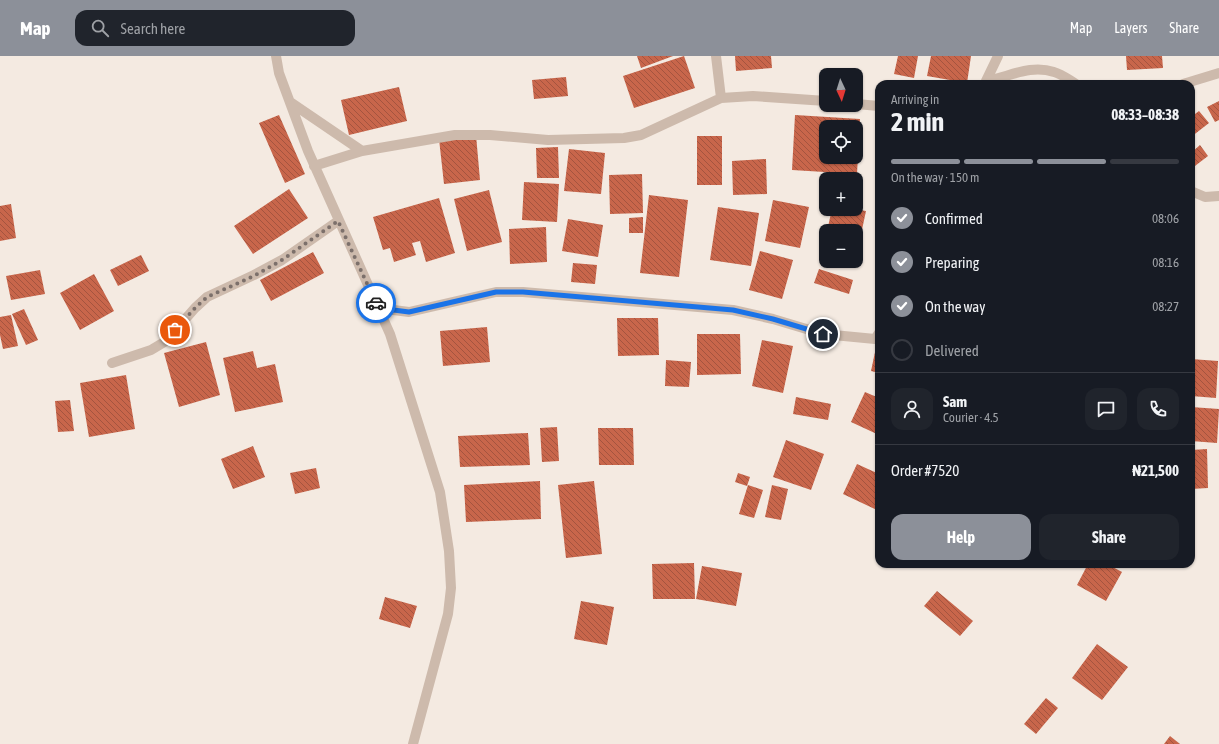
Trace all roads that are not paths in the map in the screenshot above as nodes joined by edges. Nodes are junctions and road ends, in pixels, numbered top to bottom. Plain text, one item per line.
1 (276, 56) edge
2 (716, 56) edge
3 (998, 56) edge
4 (1219, 73) edge
5 (986, 80) edge
6 (993, 80) edge
7 (1069, 80) edge
8 (1195, 80) edge
9 (721, 98) junction
10 (819, 101) edge
11 (290, 102) junction
12 (863, 105) edge
13 (875, 106) edge
14 (362, 151) junction
15 (314, 166) junction
16 (1195, 193) edge
17 (1219, 196) edge
18 (338, 221) junction
19 (378, 308) junction
20 (875, 339) edge
21 (112, 363) dead end
22 (413, 744) edge

1 - 11 street
2 - 9 street
3 - 5 street
4 - 8 street
6 - 7 street
9 - 10 street
9 - 14 street
11 - 14 street
11 - 15 street
12 - 13 street
14 - 15 street
15 - 18 street
16 - 17 street
18 - 19 street
18 - 21 street
19 - 20 street
19 - 22 street

